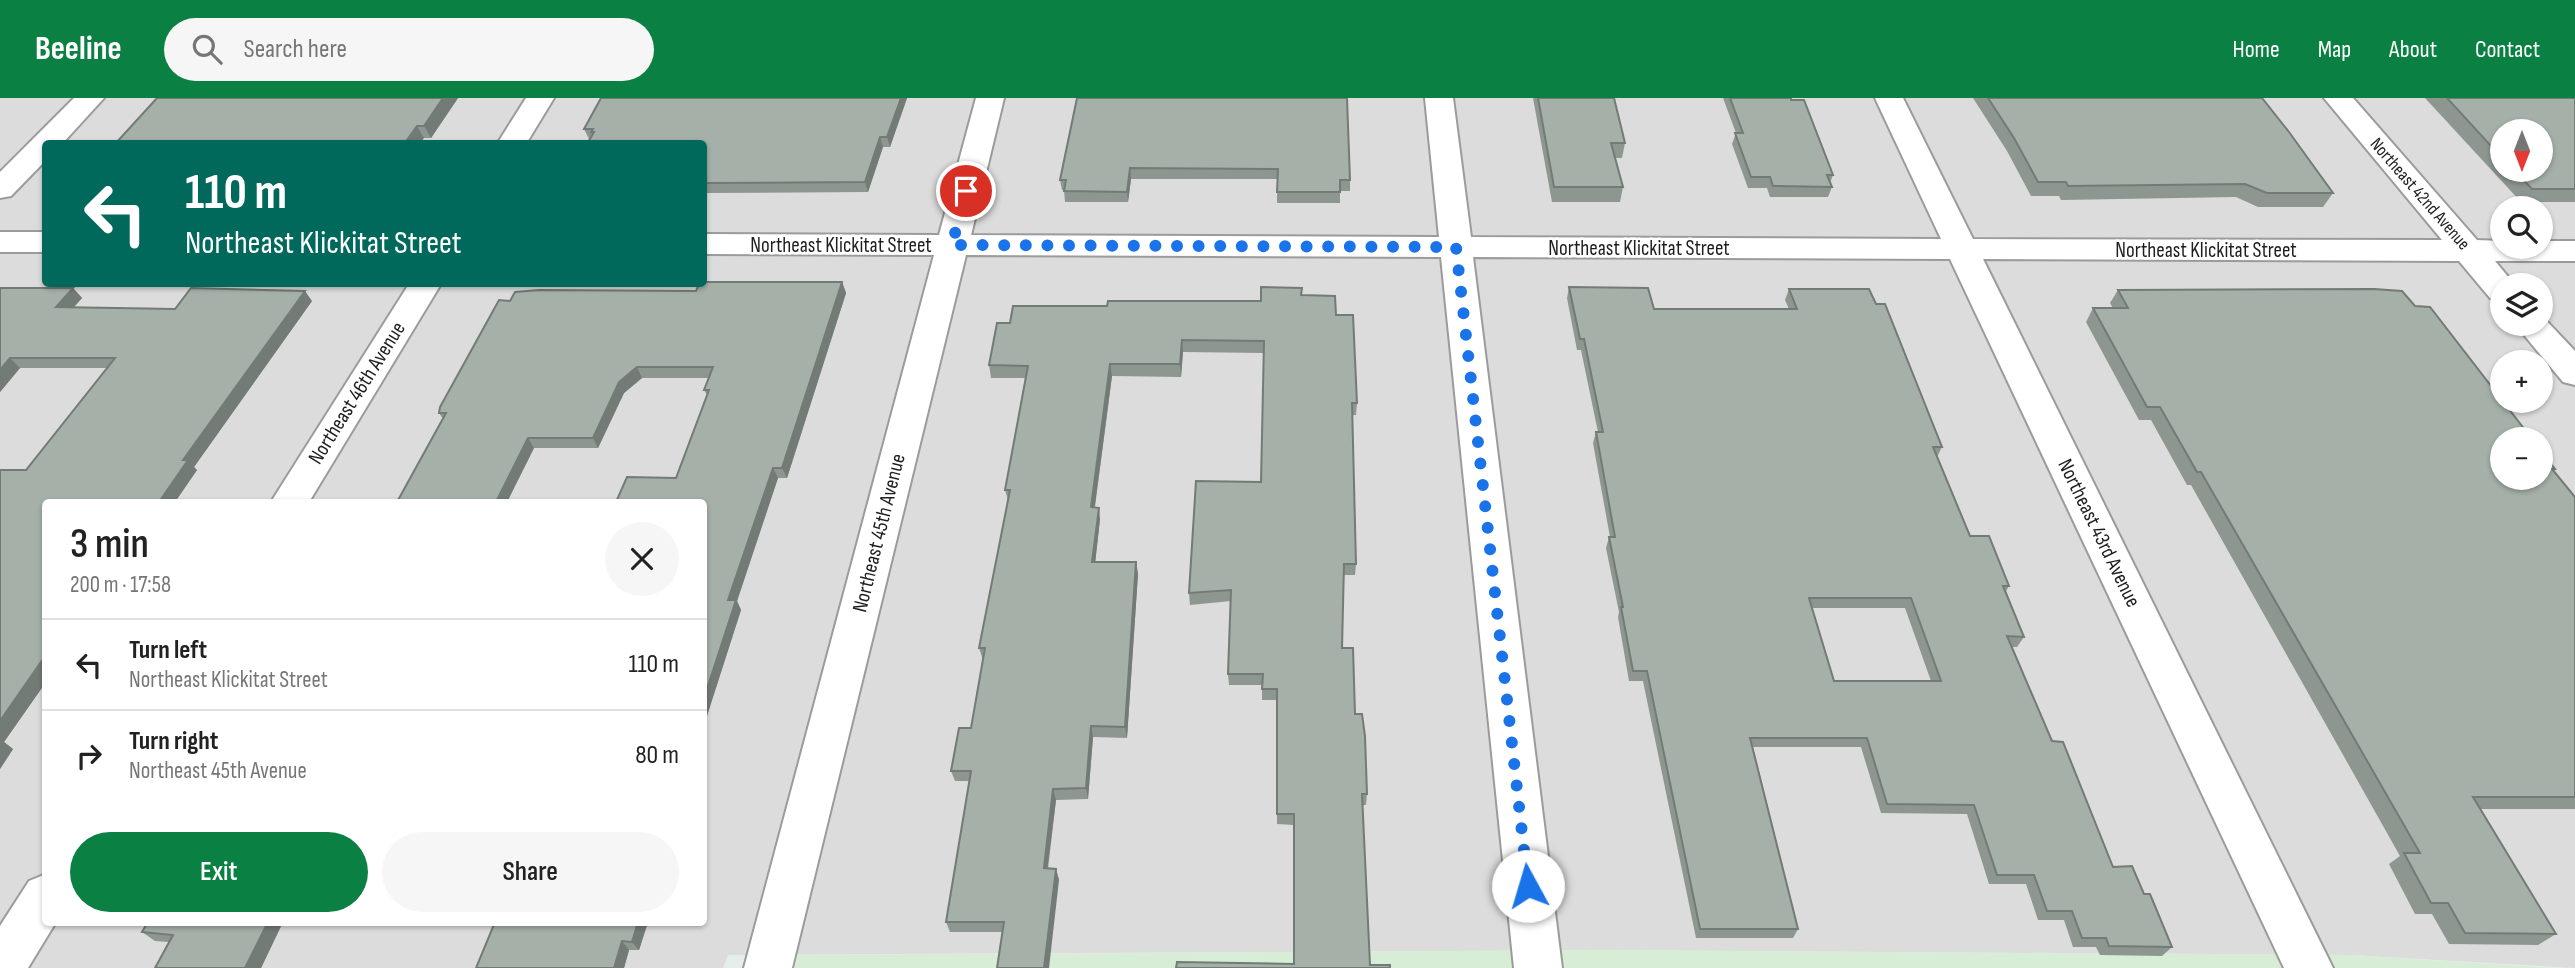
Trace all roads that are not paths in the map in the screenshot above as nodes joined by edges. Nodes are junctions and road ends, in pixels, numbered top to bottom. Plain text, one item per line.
1 (90, 98) edge
2 (540, 98) edge
3 (990, 98) edge
4 (1439, 98) edge
5 (1889, 98) edge
6 (2338, 98) edge
7 (48, 140) edge
8 (514, 140) edge
9 (42, 147) edge
10 (0, 189) edge
11 (0, 242) edge
12 (42, 242) edge
13 (707, 244) edge
14 (952, 245) junction
15 (1456, 247) junction
16 (1961, 249) junction
17 (2469, 251) junction
18 (2575, 251) edge
19 (2490, 276) edge
20 (423, 287) edge
21 (2543, 336) edge
22 (2575, 373) edge
23 (292, 499) edge
24 (42, 902) edge
25 (1, 968) edge
26 (768, 968) edge
27 (1538, 968) edge
28 (2309, 968) edge

1 - 7 street
2 - 8 street
3 - 14 street, Northeast 45th Avenue
4 - 15 street
5 - 16 street, Northeast 43rd Avenue
6 - 17 street, Northeast 42nd Avenue
9 - 10 street
11 - 12 street
13 - 14 street, Northeast Klickitat Street
14 - 15 street, Northeast Klickitat Street
14 - 26 street, Northeast 45th Avenue
15 - 16 street, Northeast Klickitat Street
15 - 27 street
16 - 17 street, Northeast Klickitat Street
16 - 28 street, Northeast 43rd Avenue
17 - 18 street, Northeast Klickitat Street
17 - 19 street, Northeast 42nd Avenue
20 - 23 street, Northeast 46th Avenue
21 - 22 street
24 - 25 street

